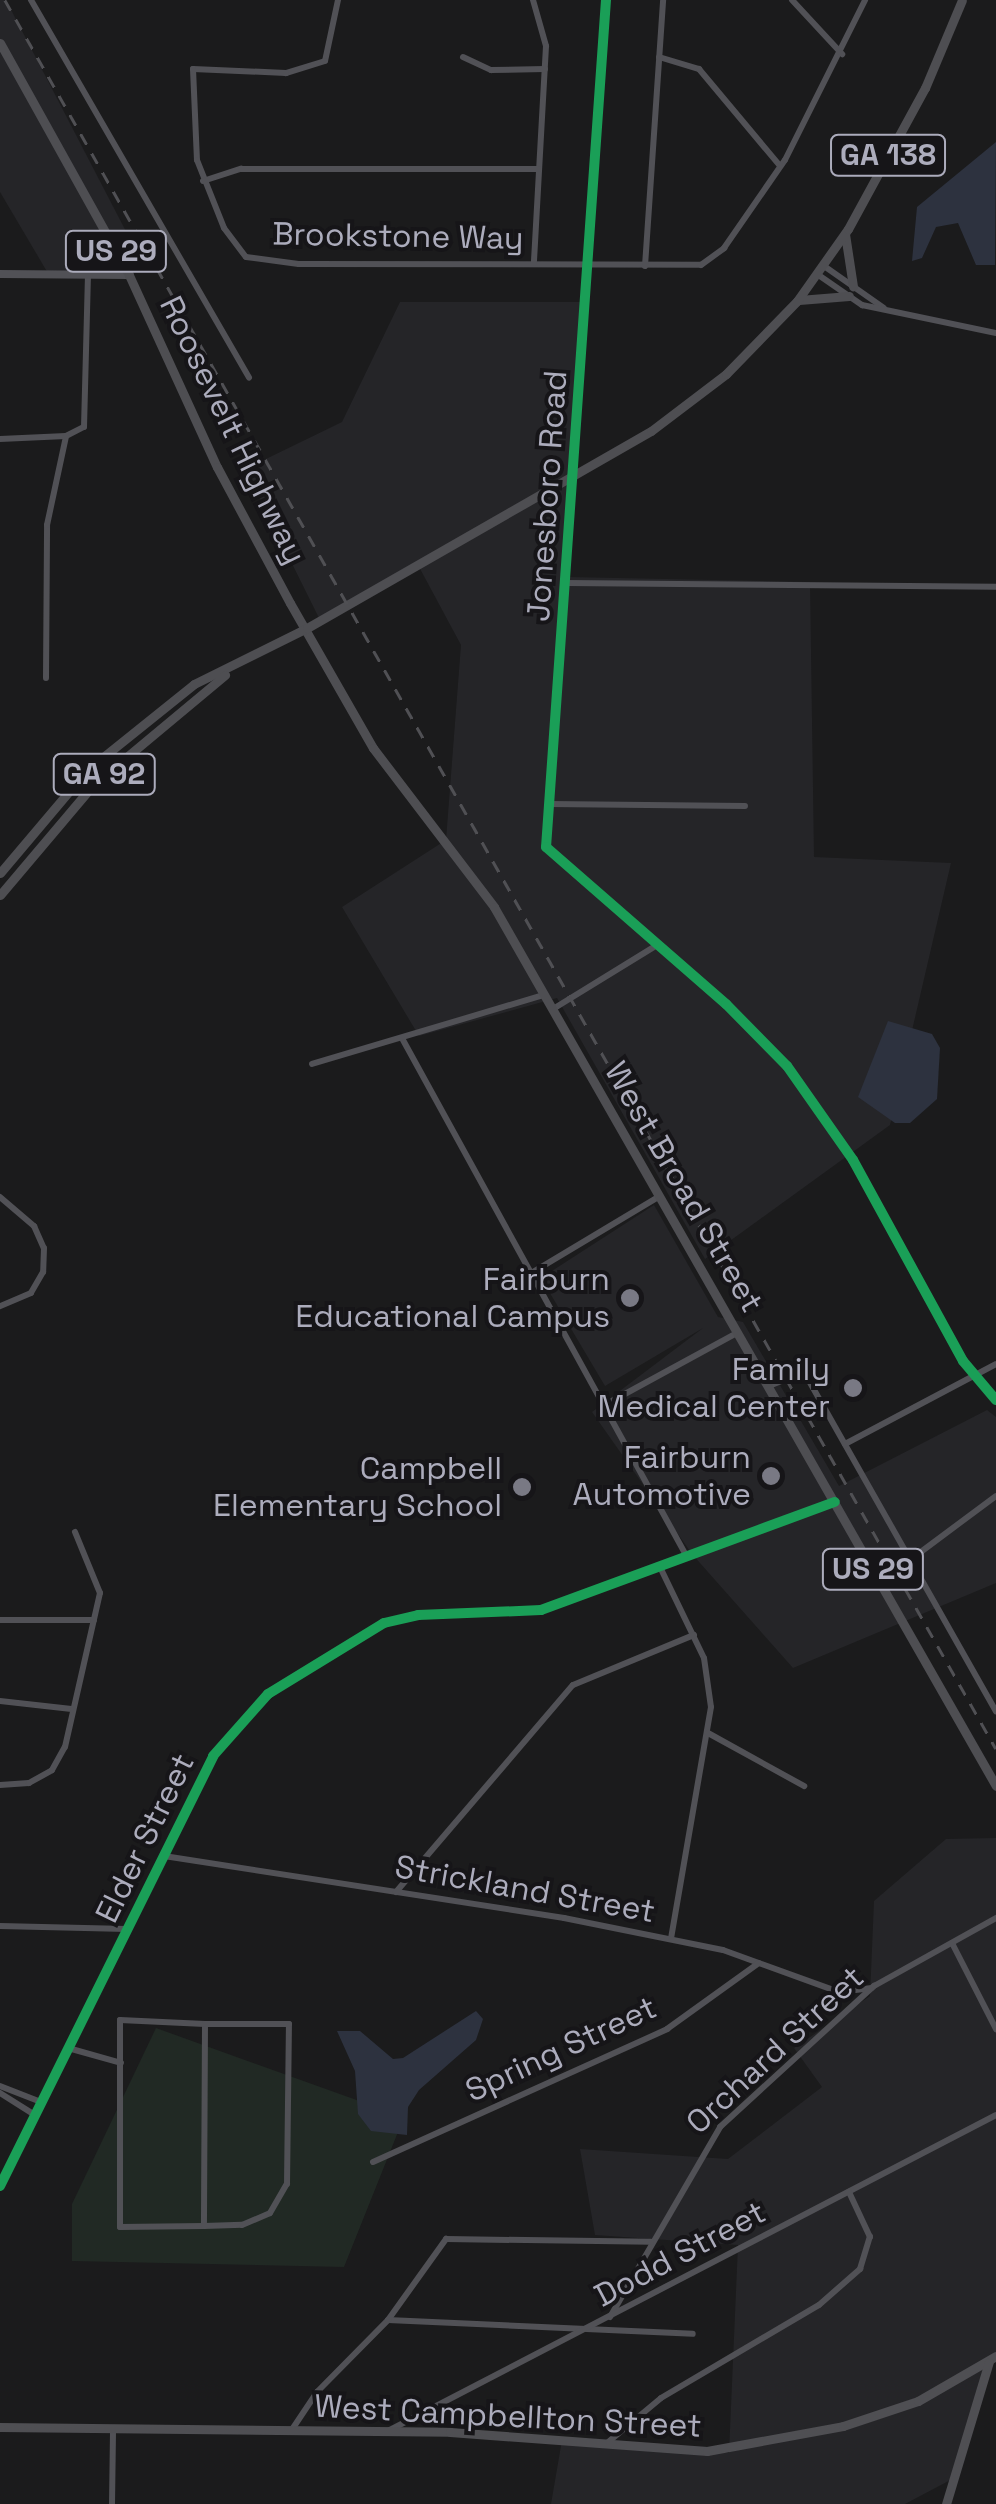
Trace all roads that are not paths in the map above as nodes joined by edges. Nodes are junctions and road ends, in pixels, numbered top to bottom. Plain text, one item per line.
1 (31, 0) edge
2 (338, 0) edge
3 (533, 0) edge
4 (606, 0) edge
5 (663, 0) edge
6 (792, 0) edge
7 (865, 0) edge
8 (962, 0) edge
9 (1, 49) edge
10 (842, 54) junction
11 (463, 57) dead end
12 (659, 57) junction
13 (545, 69) junction
14 (780, 166) junction
15 (538, 169) junction
16 (203, 181) junction
17 (845, 234) junction
18 (534, 263) junction
19 (589, 264) junction
20 (644, 266) junction
21 (820, 270) junction
22 (0, 274) edge
23 (88, 274) junction
24 (129, 275) junction
25 (851, 291) junction
26 (797, 301) junction
27 (996, 333) edge
28 (249, 378) dead end
29 (66, 436) junction
30 (0, 440) edge
31 (574, 476) junction
32 (566, 583) junction
33 (996, 587) edge
34 (307, 628) junction
35 (227, 673) junction
36 (46, 678) dead end
37 (549, 804) junction
38 (745, 806) dead end
39 (0, 873) edge
40 (0, 894) edge
41 (658, 945) junction
42 (544, 996) junction
43 (553, 1009) junction
44 (403, 1040) junction
45 (312, 1064) dead end
46 (661, 1195) junction
47 (0, 1197) edge
48 (528, 1274) junction
49 (0, 1306) edge
50 (738, 1332) junction
51 (996, 1364) edge
52 (974, 1376) junction
53 (769, 1386) junction
54 (996, 1400) edge
55 (601, 1407) junction
56 (845, 1444) junction
57 (996, 1496) edge
58 (835, 1502) junction
59 (75, 1532) dead end
60 (687, 1557) junction
61 (910, 1560) junction
62 (660, 1567) junction
63 (0, 1620) edge
64 (94, 1620) junction
65 (694, 1635) junction
66 (0, 1701) edge
67 (72, 1709) junction
68 (996, 1712) edge
69 (708, 1734) junction
70 (0, 1784) edge
71 (804, 1786) dead end
72 (996, 1786) edge
73 (164, 1856) junction
74 (396, 1892) junction
75 (996, 1918) edge
76 (0, 1926) edge
77 (127, 1929) junction
78 (671, 1939) junction
79 (952, 1943) junction
80 (760, 1962) junction
81 (872, 1988) junction
82 (205, 2024) junction
83 (996, 2029) edge
84 (68, 2048) junction
85 (121, 2064) junction
86 (0, 2090) edge
87 (41, 2102) junction
88 (35, 2114) junction
89 (995, 2118) edge
90 (373, 2162) dead end
91 (0, 2186) edge
92 (849, 2192) junction
93 (204, 2226) junction
94 (650, 2242) junction
95 (388, 2320) junction
96 (608, 2320) junction
97 (597, 2326) junction
98 (693, 2334) dead end
99 (992, 2359) edge
100 (0, 2427) edge
101 (113, 2428) junction
102 (291, 2431) junction
103 (386, 2432) junction
104 (607, 2443) junction
105 (112, 2504) edge
106 (946, 2504) edge

1 - 28 street
2 - 16 street, Brookstone Way
3 - 13 street
4 - 19 street, Jonesboro Road
5 - 12 street
6 - 10 street
7 - 10 street, Brookstone Way
8 - 17 main road, GA 138
9 - 24 main road, Roosevelt Highway / US 29
10 - 14 street, Brookstone Way
11 - 13 street
12 - 14 street
12 - 20 street
13 - 15 street
14 - 20 street, Brookstone Way
15 - 16 street
15 - 18 street
16 - 18 street, Brookstone Way
17 - 21 main road, GA 138
17 - 25 main road
18 - 19 street, Brookstone Way
19 - 20 street, Brookstone Way
19 - 31 street, Jonesboro Road
21 - 25 street
21 - 26 main road, GA 138
22 - 23 street
23 - 24 street
23 - 29 street
24 - 34 main road, Roosevelt Highway / US 29
25 - 26 main road
25 - 27 street
26 - 31 main road, GA 138
29 - 30 street
29 - 36 street
31 - 32 street, Jonesboro Road
31 - 34 main road, GA 138
32 - 33 street
32 - 37 street, Jonesboro Road
34 - 35 main road, GA 92
34 - 42 main road, West Broad Street / US 29
35 - 39 main road, GA 92
35 - 40 main road, GA 92
37 - 38 street
37 - 41 street, Jonesboro Road
41 - 43 street
41 - 52 street
42 - 43 main road, West Broad Street / US 29
42 - 44 street
43 - 46 main road, West Broad Street / US 29
44 - 45 street
44 - 48 street
46 - 48 street
46 - 50 main road, West Broad Street / US 29
47 - 49 street
48 - 55 street
50 - 53 main road, West Broad Street / US 29
50 - 55 street
51 - 52 street
52 - 54 street
52 - 56 street
53 - 56 street
53 - 58 main road, West Broad Street / US 29
55 - 60 street
56 - 61 street
57 - 61 street
58 - 60 street, Elder Street
58 - 72 main road, West Broad Street / US 29
59 - 64 street
60 - 62 street, Elder Street
61 - 68 street
62 - 65 street
62 - 73 street, Elder Street
63 - 64 street
64 - 67 street
65 - 69 street
65 - 74 street
66 - 67 street
67 - 70 street
69 - 71 street
69 - 78 street
73 - 74 street, Strickland Street
73 - 77 street, Elder Street
74 - 78 street, Strickland Street
75 - 79 street, Orchard Street
76 - 77 street
77 - 84 street, Elder Street
78 - 80 street, Strickland Street
79 - 81 street, Orchard Street
79 - 83 street
80 - 81 street, Strickland Street
80 - 90 street, Spring Street
81 - 94 street, Orchard Street
82 - 85 street
82 - 93 street
82 - 93 street
84 - 85 street
84 - 87 street, Elder Street
85 - 93 street
86 - 87 street
86 - 88 street
87 - 88 street, Elder Street
88 - 91 street, Elder Street
89 - 92 street, Dodd Street
92 - 96 street, Dodd Street
92 - 104 street
94 - 95 street
94 - 96 street, Orchard Street
95 - 97 street
95 - 102 street
96 - 97 street, Dodd Street
97 - 98 street
97 - 103 street, Dodd Street
99 - 104 main road, West Campbellton Street
99 - 106 main road
100 - 101 main road, West Campbellton Street
101 - 102 main road, West Campbellton Street
101 - 105 street
102 - 103 main road, West Campbellton Street
103 - 104 main road, West Campbellton Street

